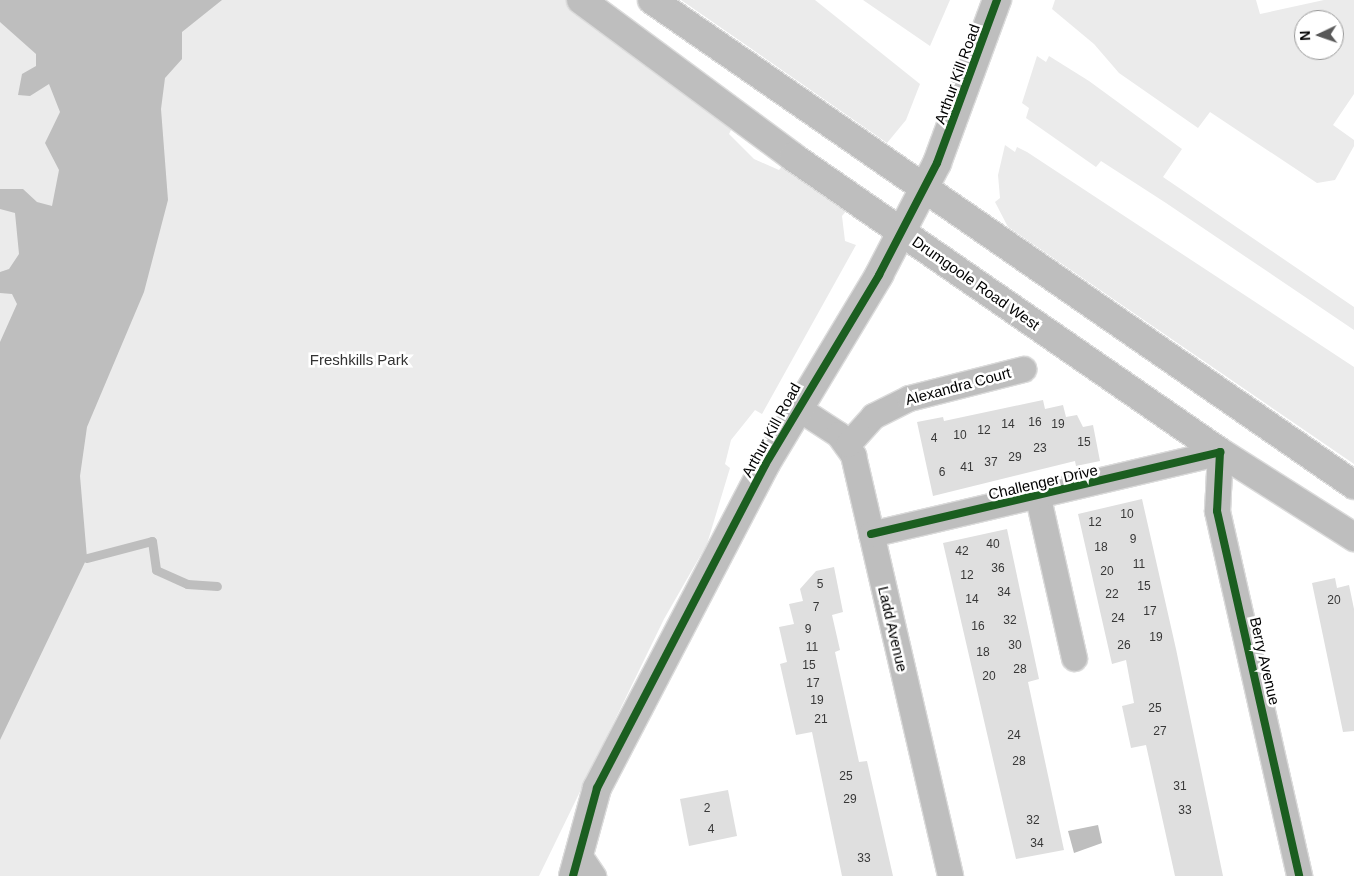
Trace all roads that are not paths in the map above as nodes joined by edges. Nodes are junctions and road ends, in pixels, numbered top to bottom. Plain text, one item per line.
1 (581, 0) edge
2 (652, 0) edge
3 (998, 0) edge
4 (925, 188) junction
5 (903, 232) junction
6 (1023, 369) dead end
7 (798, 408) junction
8 (848, 444) junction
9 (1220, 452) junction
10 (1354, 485) edge
11 (1038, 498) junction
12 (871, 534) junction
13 (1354, 537) edge
14 (1074, 658) dead end
15 (582, 870) edge
16 (950, 876) edge
17 (1299, 876) edge

1 - 5 main road, Drumgoole Road West
2 - 4 main road
3 - 4 main road, Arthur Kill Road
4 - 5 main road, Arthur Kill Road
4 - 10 main road
5 - 7 main road, Arthur Kill Road
5 - 9 main road, Drumgoole Road West
6 - 8 street, Alexandra Court
7 - 8 street
7 - 15 main road, Arthur Kill Road
8 - 12 street, Ladd Avenue
9 - 11 street, Challenger Drive
9 - 13 main road, Drumgoole Road West
9 - 17 street, Berry Avenue
11 - 12 street, Challenger Drive
11 - 14 street, Challenger Drive
12 - 16 street, Ladd Avenue

